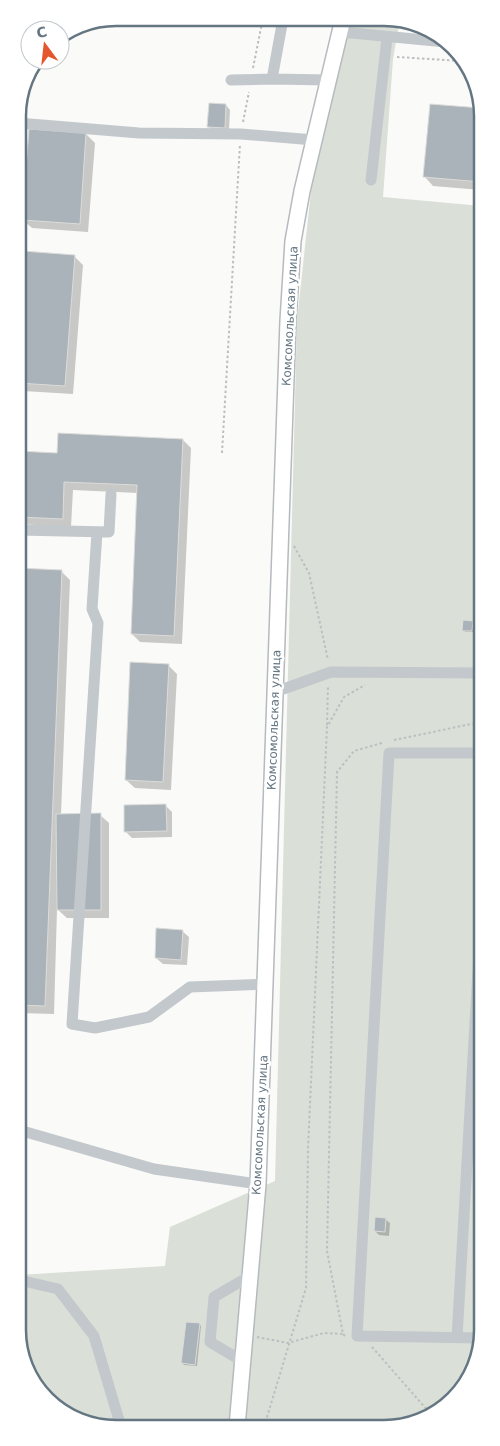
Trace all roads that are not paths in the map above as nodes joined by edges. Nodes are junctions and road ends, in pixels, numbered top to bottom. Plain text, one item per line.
1 (282, 26) edge
2 (342, 26) edge
3 (345, 26) edge
4 (387, 38) junction
5 (434, 41) edge
6 (272, 79) junction
7 (231, 80) dead end
8 (329, 80) junction
9 (26, 125) edge
10 (314, 140) junction
11 (371, 180) dead end
12 (111, 494) dead end
13 (26, 530) edge
14 (97, 532) junction
15 (474, 673) edge
16 (275, 692) junction
17 (474, 753) edge
18 (266, 984) junction
19 (474, 1041) edge
20 (26, 1132) edge
21 (258, 1184) junction
22 (250, 1276) junction
23 (26, 1282) edge
24 (457, 1338) junction
25 (474, 1338) edge
26 (242, 1361) junction
27 (119, 1420) edge
28 (237, 1420) edge

1 - 6 lane
2 - 8 main road, Комсомольская улица
3 - 4 lane
4 - 5 lane
4 - 11 lane
6 - 7 lane
6 - 8 lane
8 - 10 main road, Комсомольская улица
9 - 10 lane
10 - 16 main road, Комсомольская улица
12 - 14 lane
13 - 14 lane
14 - 18 lane
15 - 16 lane
16 - 18 main road, Комсомольская улица
17 - 24 lane
18 - 21 main road, Комсомольская улица
19 - 24 lane
20 - 21 lane
21 - 22 main road, Комсомольская улица
22 - 26 main road, Комсомольская улица
22 - 26 lane
23 - 27 lane
24 - 25 lane
26 - 28 main road, Комсомольская улица

